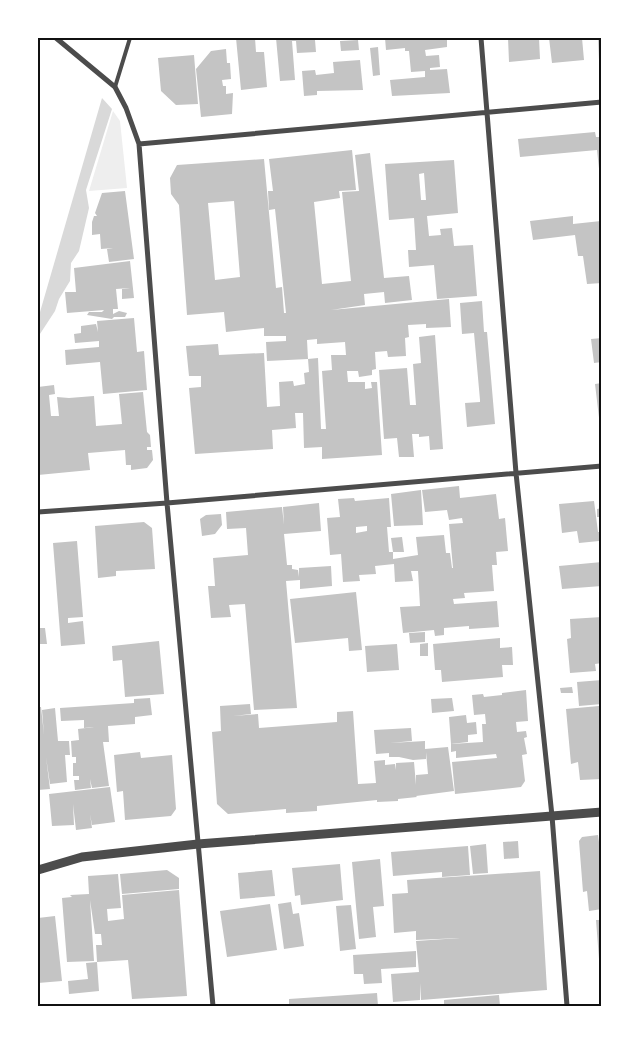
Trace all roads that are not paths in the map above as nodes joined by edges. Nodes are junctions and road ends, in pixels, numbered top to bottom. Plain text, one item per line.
1 (56, 38) edge
2 (130, 38) edge
3 (480, 38) edge
4 (115, 87) junction
5 (602, 102) edge
6 (486, 111) junction
7 (139, 144) junction
8 (602, 466) edge
9 (516, 473) junction
10 (167, 502) junction
11 (38, 512) edge
12 (602, 812) edge
13 (552, 816) junction
14 (198, 844) junction
15 (38, 870) edge
16 (213, 1006) edge
17 (567, 1006) edge

1 - 4 street
2 - 4 lane
3 - 6 street
4 - 7 street
5 - 6 street
6 - 7 street
6 - 9 street
7 - 10 street
8 - 9 street
9 - 10 street
9 - 13 street
10 - 11 street
10 - 14 street
12 - 13 street
13 - 14 street
13 - 17 street
14 - 15 street
14 - 16 street

